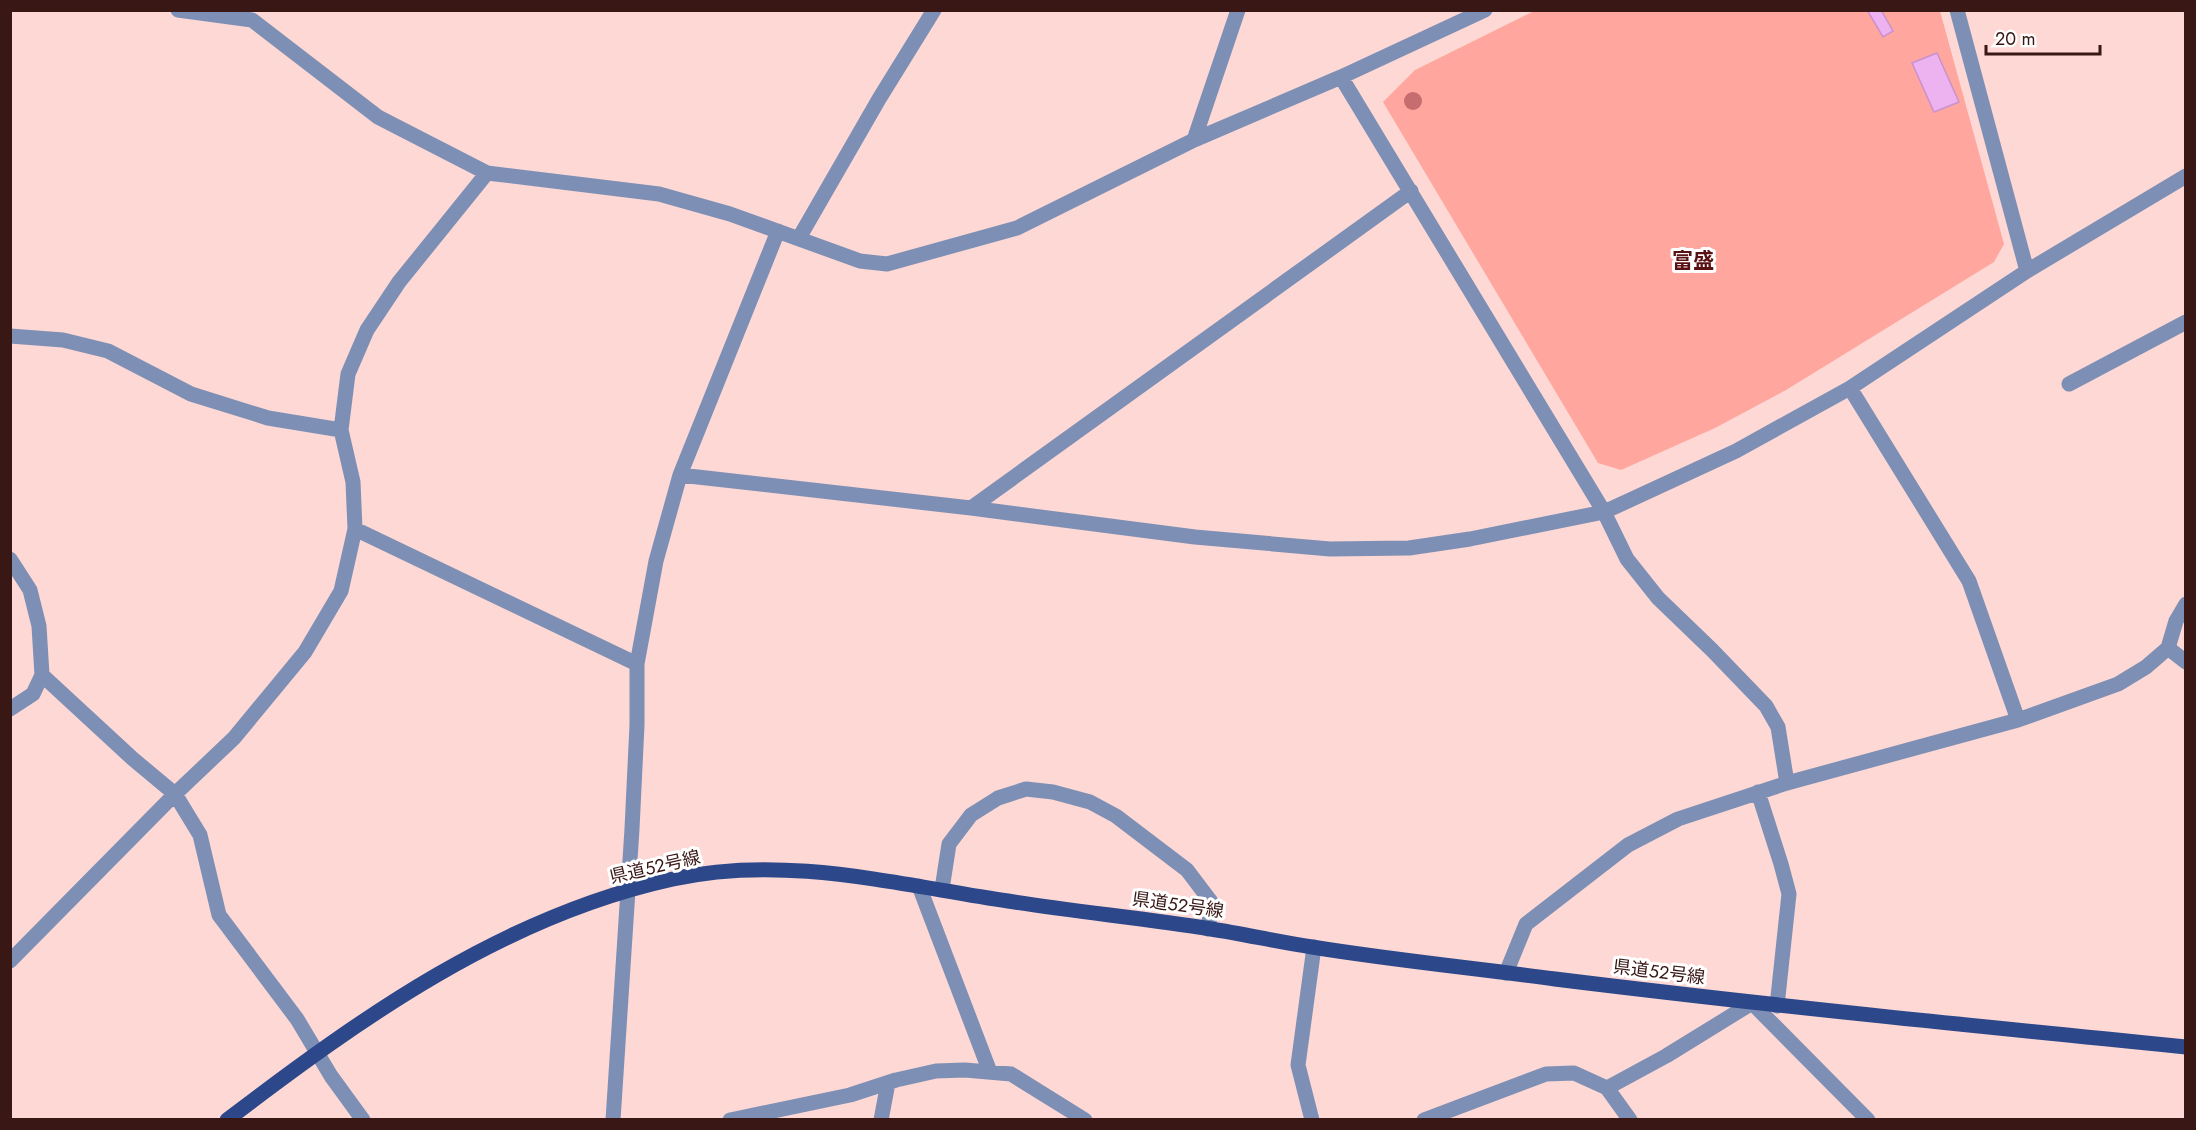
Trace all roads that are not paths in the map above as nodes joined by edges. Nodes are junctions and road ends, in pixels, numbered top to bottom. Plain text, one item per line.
1 (178, 10) edge
2 (934, 10) edge
3 (1238, 10) edge
4 (1485, 10) edge
5 (1957, 10) edge
6 (1341, 77) junction
7 (1194, 140) junction
8 (487, 173) junction
9 (2186, 176) edge
10 (1411, 191) junction
11 (778, 231) junction
12 (799, 238) junction
13 (2026, 271) junction
14 (2186, 322) edge
15 (10, 336) edge
16 (2069, 384) dead end
17 (1850, 388) junction
18 (341, 430) junction
19 (680, 475) junction
20 (971, 508) junction
21 (1604, 512) junction
22 (355, 529) junction
23 (10, 559) edge
24 (2186, 604) edge
25 (2168, 648) junction
26 (2186, 662) edge
27 (637, 664) junction
28 (42, 675) junction
29 (10, 709) edge
30 (2018, 720) junction
31 (1786, 783) junction
32 (1758, 792) junction
33 (175, 794) junction
34 (919, 886) junction
35 (942, 890) junction
36 (627, 891) junction
37 (1208, 929) junction
38 (1314, 947) junction
39 (10, 961) edge
40 (1506, 973) junction
41 (1752, 1003) junction
42 (1777, 1006) junction
43 (2186, 1047) edge
44 (318, 1052) junction
45 (990, 1072) junction
46 (888, 1083) junction
47 (1607, 1088) junction
48 (227, 1119) edge
49 (363, 1119) edge
50 (613, 1119) edge
51 (730, 1119) edge
52 (881, 1119) edge
53 (1085, 1119) edge
54 (1312, 1119) edge
55 (1424, 1119) edge
56 (1630, 1119) edge
57 (1868, 1119) edge

1 - 8 street
2 - 12 street
3 - 7 street
4 - 6 street
5 - 13 street
6 - 7 street
6 - 10 street
7 - 12 street
8 - 11 street
8 - 18 street
9 - 13 street
10 - 20 street
10 - 21 street
11 - 12 street
11 - 19 street
13 - 17 street
14 - 16 street
15 - 18 street
17 - 21 street
17 - 30 street
18 - 22 street
19 - 20 street
19 - 27 street
20 - 21 street
21 - 31 street
22 - 27 street
22 - 33 street
23 - 28 street
24 - 25 street
25 - 26 street
25 - 30 street
27 - 36 street
28 - 29 street
28 - 33 street
30 - 31 street
31 - 32 street
32 - 40 street
32 - 42 street
33 - 39 street
33 - 44 street
34 - 35 main road, 県道52号線
34 - 36 main road, 県道52号線
34 - 45 street
35 - 37 main road, 県道52号線
35 - 37 street
36 - 44 main road, 県道52号線
36 - 50 street
37 - 38 main road, 県道52号線
38 - 40 main road, 県道52号線
38 - 54 street
40 - 41 main road, 県道52号線
41 - 42 main road, 県道52号線
41 - 47 street
41 - 57 street
42 - 43 main road, 県道52号線
44 - 48 main road, 県道52号線
44 - 49 street
45 - 46 street
45 - 53 street
46 - 51 street
46 - 52 street
47 - 55 street
47 - 56 street

